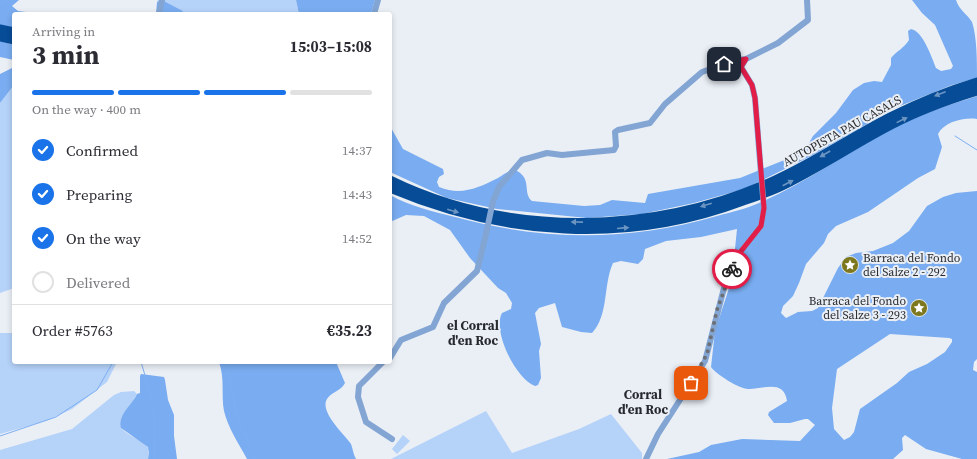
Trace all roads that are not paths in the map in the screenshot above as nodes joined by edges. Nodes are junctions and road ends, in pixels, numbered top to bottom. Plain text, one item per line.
1 (162, 0) edge
2 (378, 0) edge
3 (807, 0) edge
4 (159, 12) edge
5 (375, 12) edge
6 (0, 29) edge
7 (12, 32) edge
8 (0, 37) edge
9 (12, 40) edge
10 (746, 59) junction
11 (977, 82) edge
12 (977, 91) edge
13 (392, 181) edge
14 (392, 189) edge
15 (392, 355) edge
16 (381, 364) edge
17 (392, 439) dead end
18 (646, 459) edge

1 - 4 street
2 - 5 street
3 - 10 street
6 - 7 highway
8 - 9 highway
10 - 15 street, bridge
10 - 18 street, bridge
11 -> 13 highway, AUTOPISTA PAU CASALS
14 -> 12 highway, AUTOPISTA PAU CASALS
16 - 17 street

